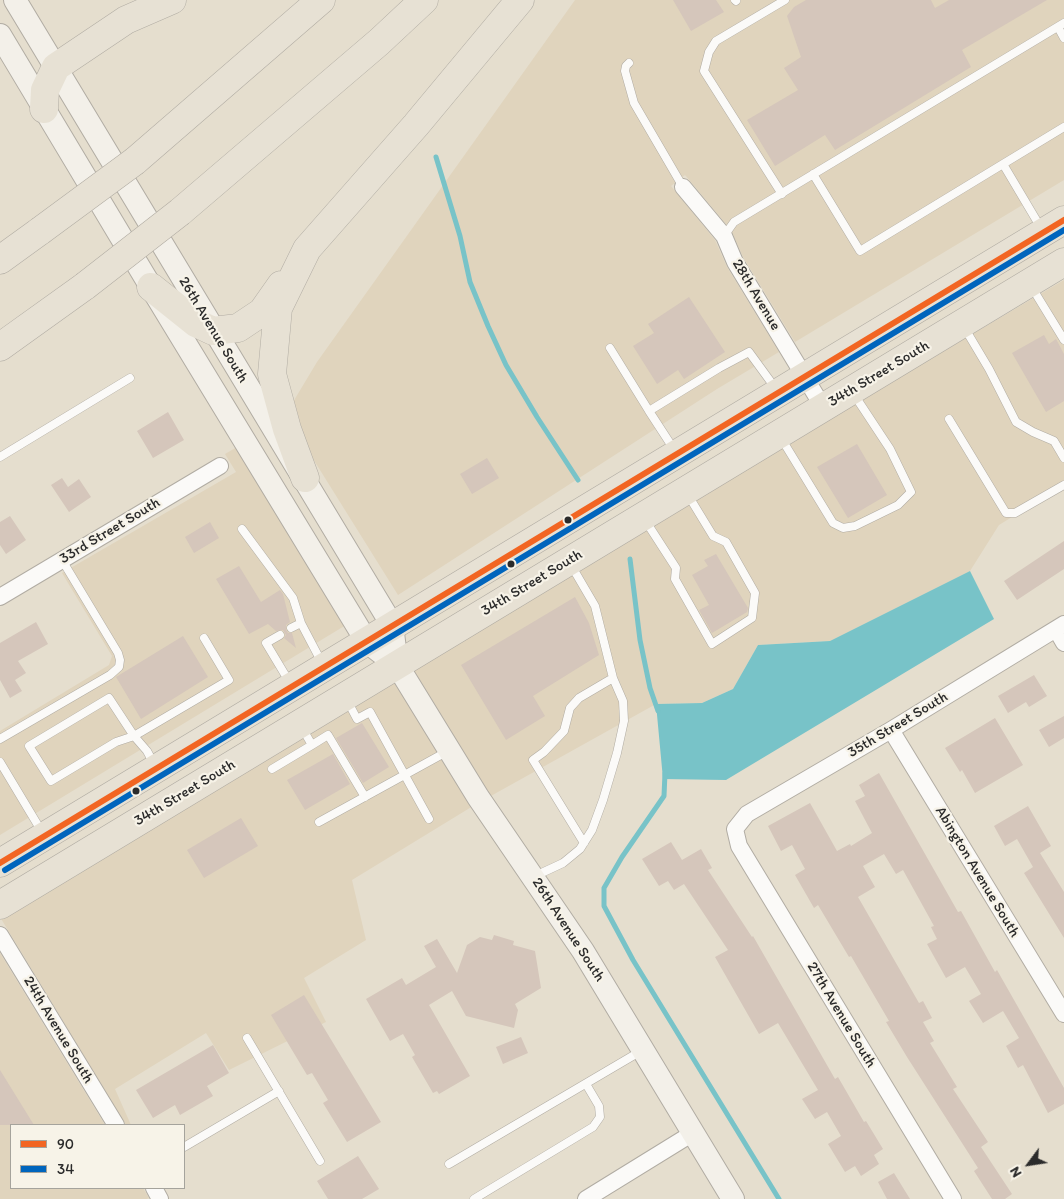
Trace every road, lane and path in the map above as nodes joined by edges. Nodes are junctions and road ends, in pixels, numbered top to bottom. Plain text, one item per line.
1 (15, 0) edge
2 (144, 0) edge
3 (159, 0) edge
4 (172, 0) edge
5 (321, 0) edge
6 (424, 0) edge
7 (520, 0) edge
8 (785, 0) edge
9 (1061, 25) edge
10 (0, 35) edge
11 (1064, 38) edge
12 (630, 62) dead end
13 (56, 67) junction
14 (44, 109) junction
15 (1064, 127) edge
16 (1003, 164) junction
17 (813, 174) junction
18 (684, 187) joint
19 (782, 194) junction
20 (1054, 226) edge
21 (724, 236) junction
22 (307, 249) junction
23 (0, 260) edge
24 (1064, 262) edge
25 (1029, 283) junction
26 (151, 287) junction
27 (962, 324) junction
28 (213, 331) junction
29 (1064, 340) edge
30 (0, 348) edge
31 (610, 348) dead end
32 (805, 377) junction
33 (130, 378) dead end
34 (851, 391) junction
35 (779, 392) junction
36 (823, 407) junction
37 (649, 411) junction
38 (949, 419) dead end
39 (779, 434) junction
40 (677, 454) junction
41 (0, 457) edge
42 (1064, 458) edge
43 (220, 466) dead end
44 (305, 478) junction
45 (1064, 485) edge
46 (685, 491) junction
47 (643, 516) junction
48 (242, 529) dead end
49 (62, 560) junction
50 (568, 562) junction
51 (0, 597) edge
52 (301, 623) junction
53 (392, 625) junction
54 (291, 628) dead end
55 (1061, 632) edge
56 (280, 635) dead end
57 (204, 638) dead end
58 (367, 642) junction
59 (397, 665) junction
60 (324, 667) junction
61 (613, 678) junction
62 (292, 686) junction
63 (344, 696) junction
64 (891, 730) junction
65 (306, 734) junction
66 (134, 736) junction
67 (0, 739) edge
68 (450, 750) junction
69 (0, 762) edge
70 (157, 768) junction
71 (272, 769) dead end
72 (405, 775) junction
73 (365, 797) junction
74 (429, 819) dead end
75 (319, 822) dead end
76 (735, 828) joint
77 (44, 836) junction
78 (584, 843) junction
79 (0, 863) edge
80 (533, 877) junction
81 (0, 905) edge
82 (0, 935) edge
83 (1064, 1014) edge
84 (247, 1038) dead end
85 (643, 1050) junction
86 (586, 1084) junction
87 (279, 1091) junction
88 (115, 1124) edge
89 (693, 1133) junction
90 (185, 1146) edge
91 (320, 1161) dead end
92 (449, 1164) dead end
93 (474, 1199) edge
94 (586, 1199) edge
95 (733, 1199) edge
96 (953, 1199) edge

1 - 13 main road, 26th Avenue South
2 - 3 highway
4 - 13 highway
5 - 23 highway, bridge
6 - 30 highway, bridge
7 - 22 highway
8 - 19 lane
9 - 11 lane
9 - 17 lane
10 - 14 main road, 26th Avenue South
12 - 18 lane
13 - 14 highway
13 - 28 main road, 26th Avenue South
14 - 26 main road, 26th Avenue South
15 - 16 lane
16 - 17 lane
16 - 20 lane
17 - 19 lane
18 - 21 street, 28th Avenue
19 - 21 lane
20 - 32 highway
21 - 32 street, 28th Avenue
22 - 28 highway
22 - 44 highway
24 - 25 highway, 34th Street South
25 - 27 highway, 34th Street South
25 - 29 lane
26 - 28 highway
26 - 58 main road, 26th Avenue South
27 - 34 highway, 34th Street South
27 - 42 lane
28 - 44 main road, 26th Avenue South
31 - 37 lane
32 - 35 highway
32 - 36 street, 28th Avenue
33 - 41 lane
34 - 36 highway, 34th Street South
34 - 39 lane
35 - 37 lane
35 - 40 highway
36 - 39 highway, 34th Street South
37 - 40 lane
38 - 45 lane
39 - 46 highway, 34th Street South
40 - 53 highway
43 - 49 street, 33rd Street South
44 - 53 main road, 26th Avenue South
46 - 47 highway, 34th Street South
46 - 47 lane
47 - 50 highway, 34th Street South
48 - 52 lane
49 - 51 street, 33rd Street South
49 - 67 lane
50 - 59 highway, 34th Street South
50 - 61 lane
52 - 54 lane
52 - 60 lane
53 - 58 highway
53 - 59 main road, 26th Avenue South
55 - 64 street, 35th Street South
56 - 62 lane
57 - 66 lane
58 - 59 main road, 26th Avenue South
58 - 60 highway
59 - 63 highway, 34th Street South
59 - 68 main road, 26th Avenue South
60 - 62 highway
61 - 78 lane
61 - 78 lane
62 - 70 highway
63 - 65 highway, 34th Street South
63 - 72 lane
64 - 76 street, 35th Street South
64 - 83 street, Abington Avenue South
65 - 71 lane
65 - 73 lane
65 - 81 highway, 34th Street South
66 - 66 lane
66 - 70 lane
68 - 72 lane
68 - 80 main road, 26th Avenue South
69 - 77 lane
70 - 77 highway
72 - 73 lane
72 - 74 lane
73 - 75 lane
76 - 96 street, 27th Avenue South
77 - 79 highway
78 - 80 lane
80 - 85 main road, 26th Avenue South
82 - 88 street, 24th Avenue South
84 - 87 lane
85 - 86 lane
85 - 89 main road, 26th Avenue South
86 - 92 lane
86 - 93 lane
87 - 90 lane
87 - 91 lane
89 - 94 street
89 - 95 main road, 26th Avenue South

